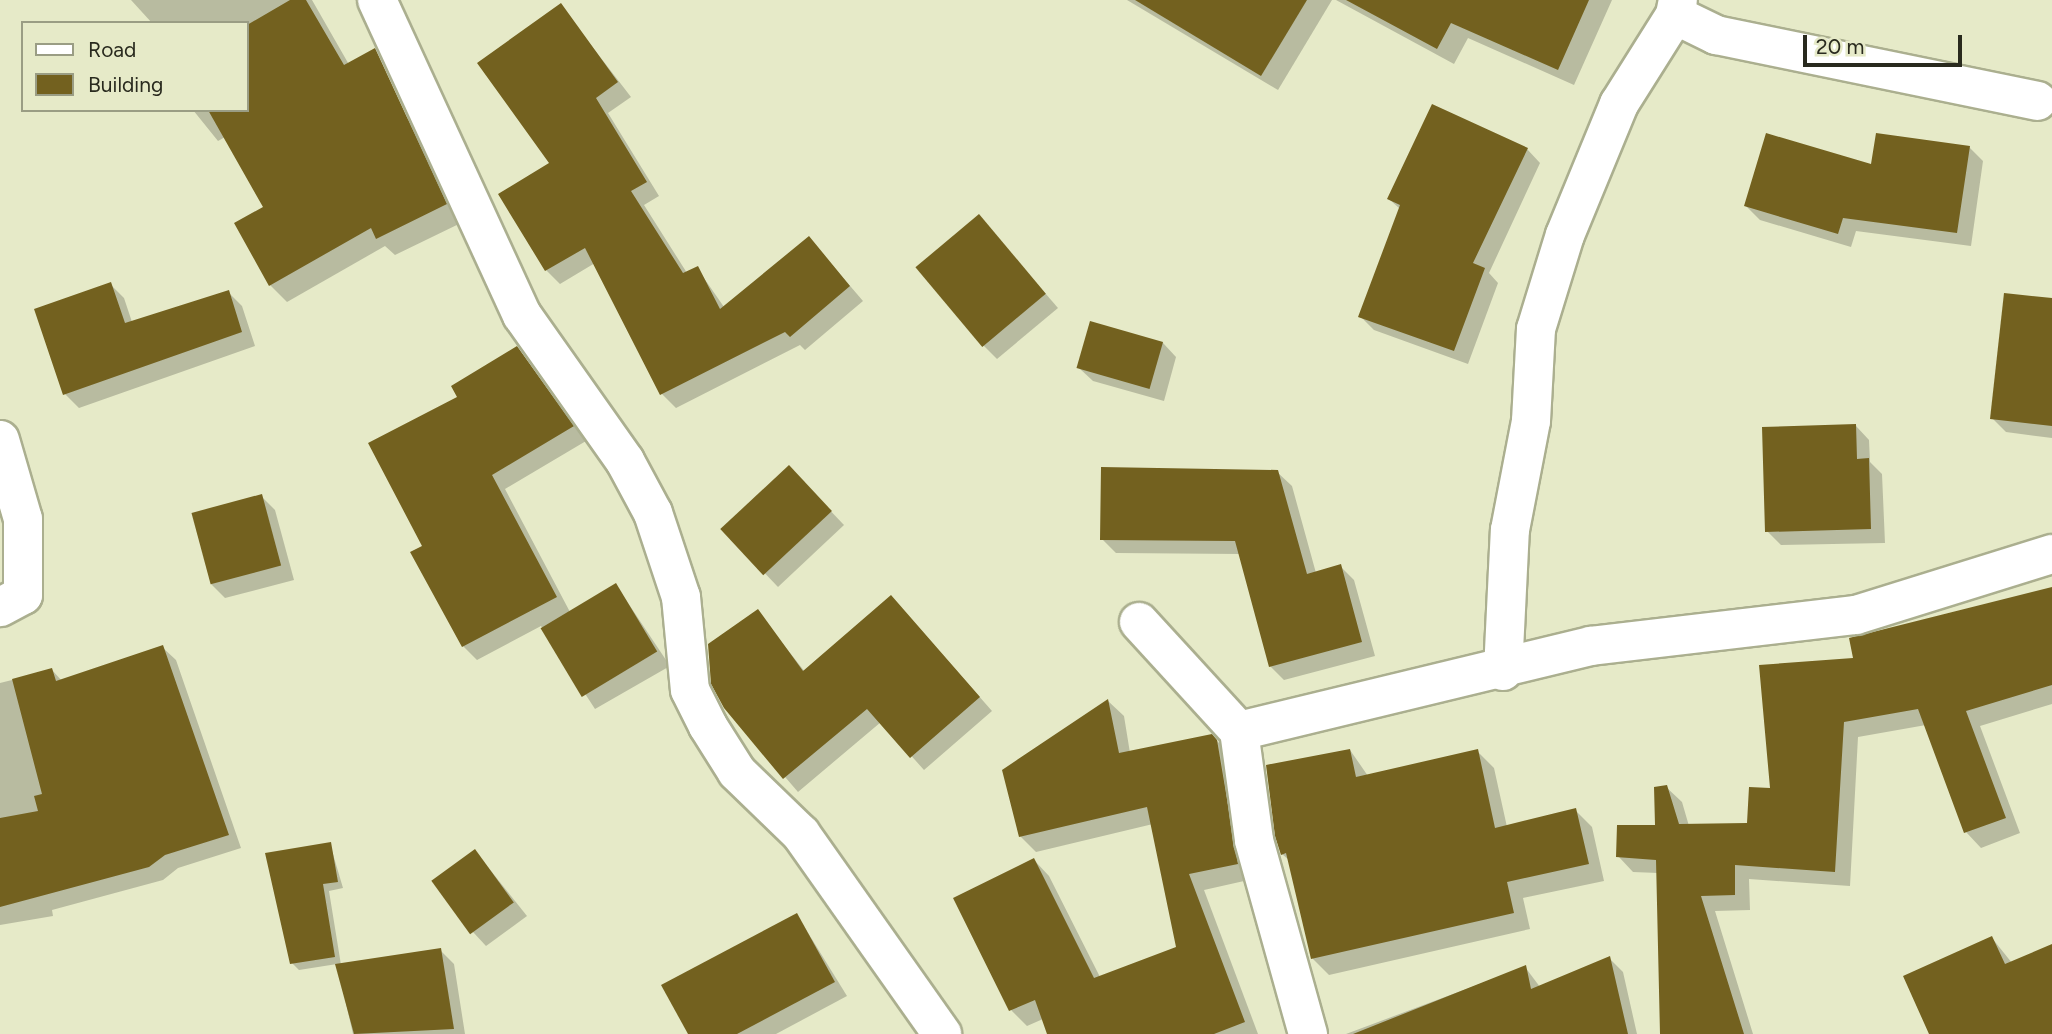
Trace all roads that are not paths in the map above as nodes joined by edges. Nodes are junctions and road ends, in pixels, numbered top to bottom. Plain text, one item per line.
1 (377, 0) edge
2 (1677, 7) edge
3 (2037, 101) dead end
4 (0, 440) edge
5 (2052, 555) edge
6 (0, 607) edge
7 (1139, 622) dead end
8 (1503, 671) junction
9 (1239, 731) junction
10 (942, 1034) edge
11 (1308, 1034) edge

1 - 10 street
2 - 3 street
2 - 8 street
4 - 6 street
5 - 8 street
7 - 9 street
8 - 9 street
9 - 11 street

